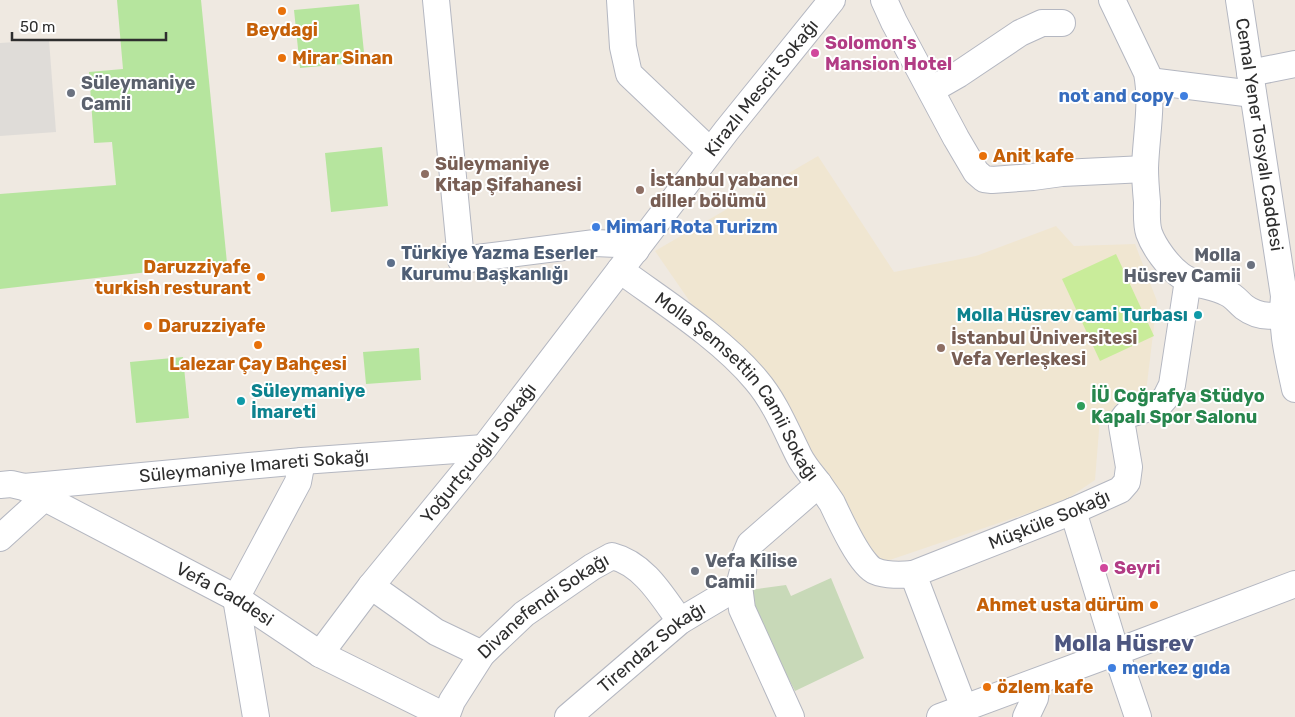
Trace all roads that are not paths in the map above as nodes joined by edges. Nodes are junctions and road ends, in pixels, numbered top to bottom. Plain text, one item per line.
1 (436, 0) edge
2 (620, 0) edge
3 (832, 0) edge
4 (884, 0) edge
5 (1112, 0) edge
6 (1238, 0) edge
7 (1062, 23) dead end
8 (1295, 64) edge
9 (1149, 81) junction
10 (1252, 83) junction
11 (931, 90) junction
12 (710, 151) junction
13 (1145, 169) junction
14 (636, 250) junction
15 (620, 270) junction
16 (1188, 280) junction
17 (1289, 313) edge
18 (1295, 389) edge
19 (484, 448) junction
20 (302, 461) junction
21 (819, 484) junction
22 (23, 490) edge
23 (1073, 511) junction
24 (0, 538) edge
25 (913, 574) junction
26 (1295, 584) edge
27 (371, 586) junction
28 (739, 586) junction
29 (236, 598) junction
30 (680, 620) junction
31 (1116, 652) junction
32 (320, 654) junction
33 (482, 654) junction
34 (1037, 682) junction
35 (964, 708) junction
36 (256, 717) edge
37 (446, 717) edge
38 (568, 717) edge
39 (791, 717) edge
40 (940, 717) edge
41 (1026, 717) edge
42 (1138, 717) edge

1 - 14 street
2 - 12 street
3 - 12 street, Kirazlı Mescit Sokağı
4 - 11 street
5 - 9 street
6 - 10 street, Cemal Yener Tosyalı Caddesi
7 - 11 street
8 - 10 street
9 - 10 street
9 - 13 street
10 - 17 street, Cemal Yener Tosyalı Caddesi
11 - 13 street
12 - 14 street, Kirazlı Mescit Sokağı
13 - 16 street
14 - 15 street, Yoğurtçuoğlu Sokağı
15 - 19 street, Yoğurtçuoğlu Sokağı
15 - 21 street, Molla Şemsettin Camii Sokağı
16 - 17 street
16 - 23 street, Müşküle Sokağı
17 - 18 street, Cemal Yener Tosyalı Caddesi
19 - 20 street, Süleymaniye Imareti Sokağı
19 - 27 street, Yoğurtçuoğlu Sokağı
20 - 22 street, Süleymaniye Imareti Sokağı
20 - 29 street
21 - 25 street
21 - 28 street, Molla Şemsettin Camii Sokağı
22 - 24 street
22 - 29 street, Vefa Caddesi
23 - 25 street, Müşküle Sokağı
23 - 31 street
25 - 35 street
26 - 31 street
27 - 32 street, Yoğurtçuoğlu Sokağı
27 - 33 street
28 - 30 street, Tirendaz Sokağı
28 - 39 street, Molla Şemsettin Camii Sokağı
29 - 32 street, Vefa Caddesi
29 - 36 street
30 - 33 street, Divanefendi Sokağı
30 - 38 street, Tirendaz Sokağı
31 - 34 street
31 - 42 street
32 - 37 street, Vefa Caddesi
33 - 37 street, Divanefendi Sokağı
34 - 35 street
34 - 41 street
35 - 40 street

